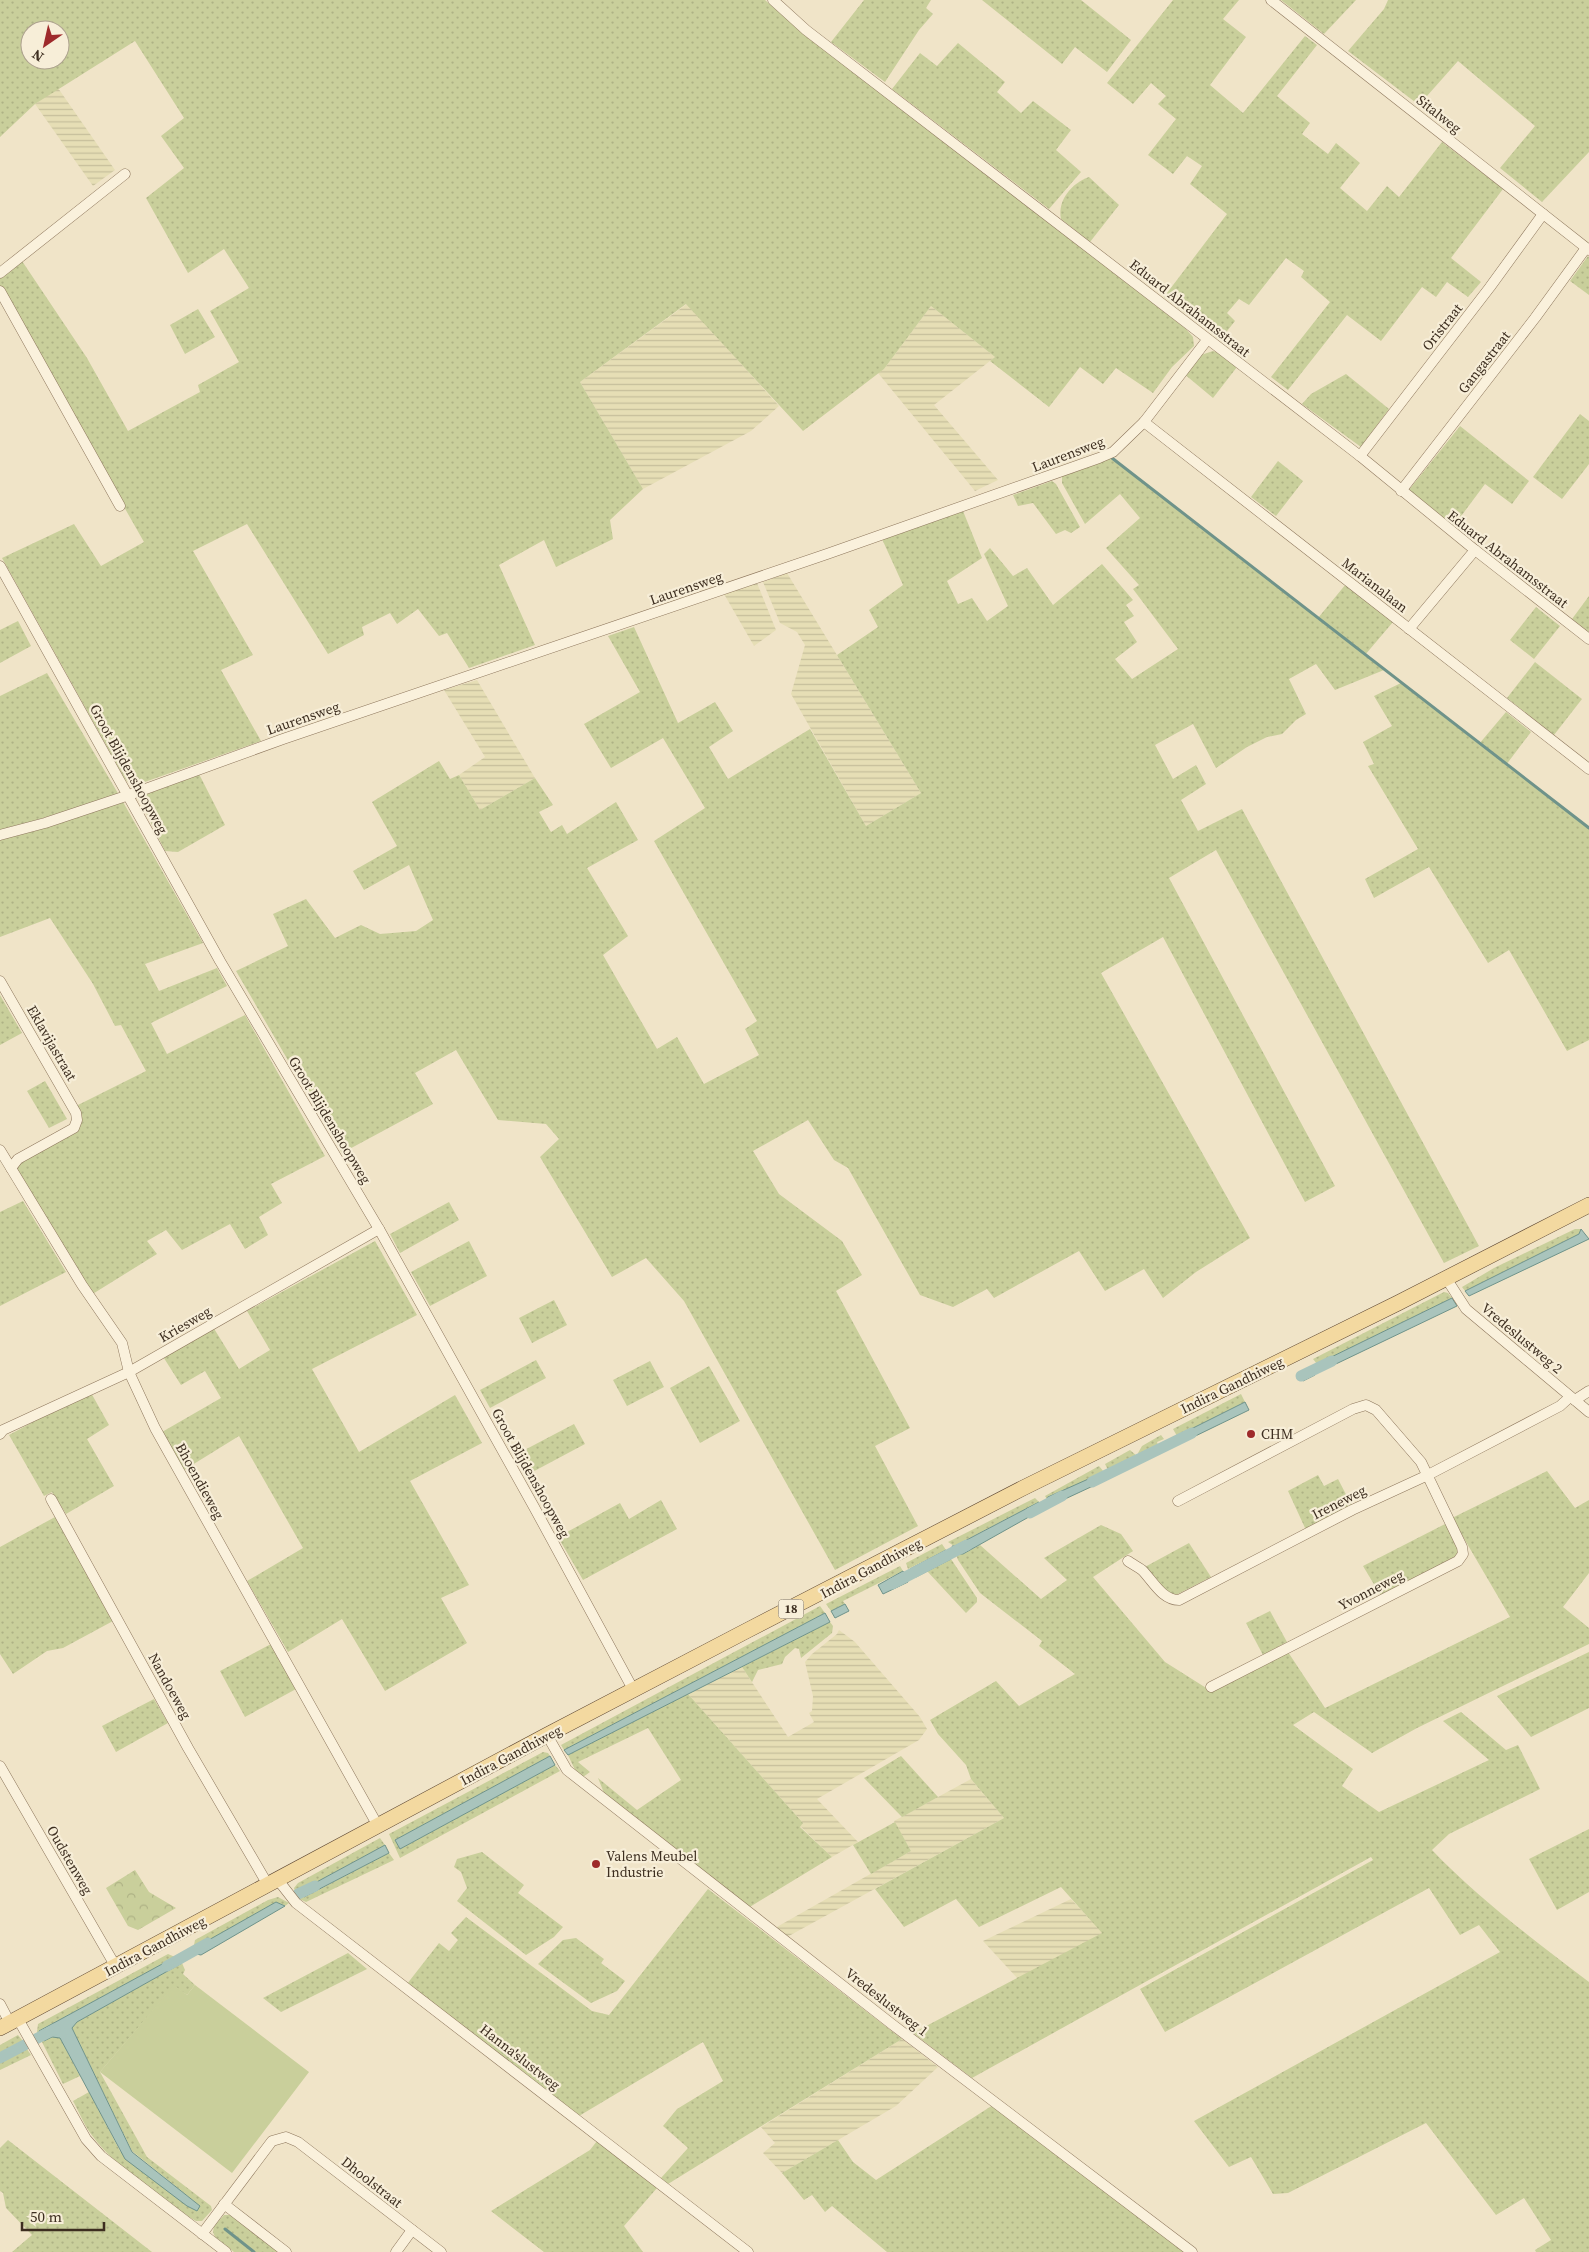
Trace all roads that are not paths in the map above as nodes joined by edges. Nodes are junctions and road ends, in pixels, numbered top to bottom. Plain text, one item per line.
1 (773, 0) edge
2 (1271, 0) edge
3 (125, 174) dead end
4 (1543, 214) junction
5 (1588, 249) edge
6 (0, 273) edge
7 (0, 290) edge
8 (1207, 340) junction
9 (1144, 422) junction
10 (1360, 456) junction
11 (1402, 491) junction
12 (120, 506) dead end
13 (1474, 550) junction
14 (0, 566) edge
15 (1410, 629) junction
16 (1589, 640) edge
17 (1589, 769) edge
18 (129, 795) junction
19 (0, 835) edge
20 (0, 981) edge
21 (0, 1150) edge
22 (11, 1168) junction
23 (1589, 1205) edge
24 (379, 1229) junction
25 (1449, 1282) junction
26 (129, 1372) junction
27 (1589, 1391) edge
28 (1573, 1399) junction
29 (1589, 1412) edge
30 (0, 1434) edge
31 (1428, 1475) junction
32 (51, 1499) dead end
33 (1178, 1501) dead end
34 (1128, 1561) dead end
35 (1211, 1687) dead end
36 (634, 1691) junction
37 (550, 1741) junction
38 (0, 1766) edge
39 (378, 1826) junction
40 (273, 1883) junction
41 (116, 1967) junction
42 (0, 2004) edge
43 (13, 2024) edge
44 (224, 2204) junction
45 (412, 2230) junction
46 (202, 2234) junction
47 (226, 2252) edge
48 (286, 2252) edge
49 (396, 2252) edge
50 (441, 2252) edge
51 (748, 2252) edge
52 (1192, 2252) edge

1 - 8 street, Eduard Abrahamsstraat
2 - 4 street, Sitalweg
3 - 6 street
4 - 5 street, Sitalweg
4 - 10 street, Oristraat
5 - 11 street, Gangastraat
7 - 12 street
8 - 9 street, Laurensweg
8 - 10 street, Eduard Abrahamsstraat
9 - 15 street, Marianalaan
9 - 18 street, Laurensweg
10 - 11 street, Eduard Abrahamsstraat
11 - 13 street, Eduard Abrahamsstraat
13 - 15 street
13 - 16 street, Eduard Abrahamsstraat
14 - 18 street, Groot Blijdenshoopweg
15 - 17 street, Marianalaan
18 - 19 street, Laurensweg
18 - 24 street, Groot Blijdenshoopweg
20 - 22 street, Eklavijastraat
21 - 22 street, Bhoendieweg
22 - 26 street, Bhoendieweg
23 - 25 main road, Indira Gandhiweg / 18
24 - 26 street, Kriesweg
24 - 36 street, Groot Blijdenshoopweg
25 - 28 street, Vredeslustweg 2
25 - 36 main road, Indira Gandhiweg / 18
26 - 30 street, Kriesweg
26 - 39 street, Bhoendieweg
27 - 28 street, Ireneweg
28 - 29 street, Vredeslustweg 2
28 - 31 street, Ireneweg
31 - 33 street
31 - 34 street, Ireneweg
31 - 35 street, Yvonneweg
32 - 40 street, Nandoeweg
36 - 37 main road, Indira Gandhiweg / 18
37 - 39 main road, Indira Gandhiweg / 18
37 - 52 street, Vredeslustweg 1
38 - 41 street, Oudstenweg
39 - 40 main road, Indira Gandhiweg / 18
40 - 41 main road, Indira Gandhiweg / 18
40 - 51 street, Hanna'slustweg
41 - 43 main road, Indira Gandhiweg / 18
42 - 43 street
43 - 46 street
44 - 45 street, Dhoolstraat
44 - 46 street
44 - 48 street
45 - 49 street
45 - 50 street, Dhoolstraat
46 - 47 street

